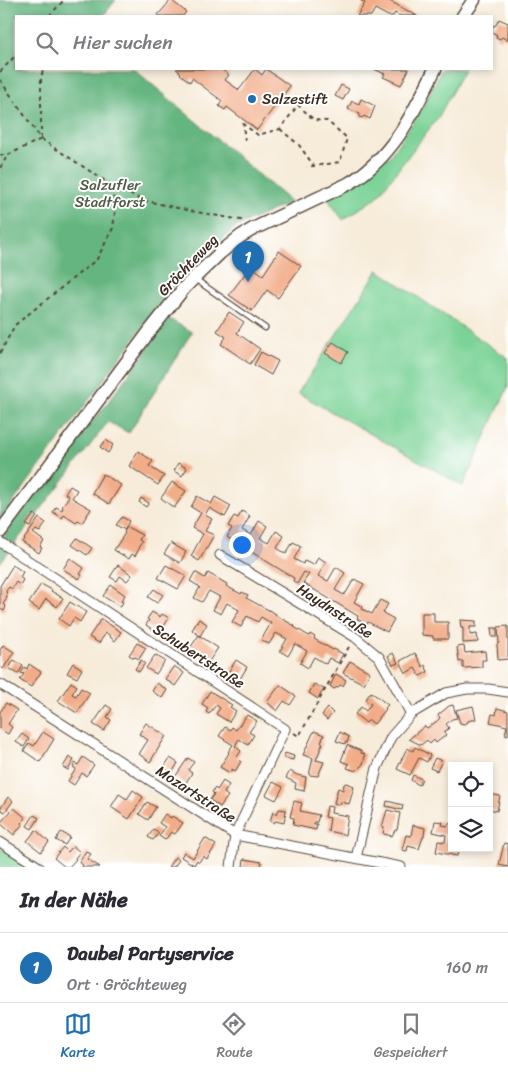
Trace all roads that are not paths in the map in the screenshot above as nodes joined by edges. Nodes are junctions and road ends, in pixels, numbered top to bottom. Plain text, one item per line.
1 (474, 0) edge
2 (464, 15) edge
3 (434, 70) edge
4 (194, 278) junction
5 (265, 328) dead end
6 (0, 532) edge
7 (0, 542) edge
8 (220, 555) dead end
9 (0, 684) edge
10 (508, 692) edge
11 (411, 714) junction
12 (235, 835) junction
13 (0, 842) edge
14 (356, 858) junction
15 (39, 867) edge
16 (231, 867) edge
17 (401, 867) edge

1 - 2 street
3 - 4 street, Gröchteweg
4 - 5 lane
4 - 6 street, Gröchteweg
7 - 12 street, Schubertstraße
8 - 11 street, Haydnstraße
9 - 12 street, Mozartstraße
10 - 11 street
11 - 14 street
12 - 14 street, Mozartstraße
12 - 16 street
13 - 15 street
14 - 17 street, Mozartstraße

